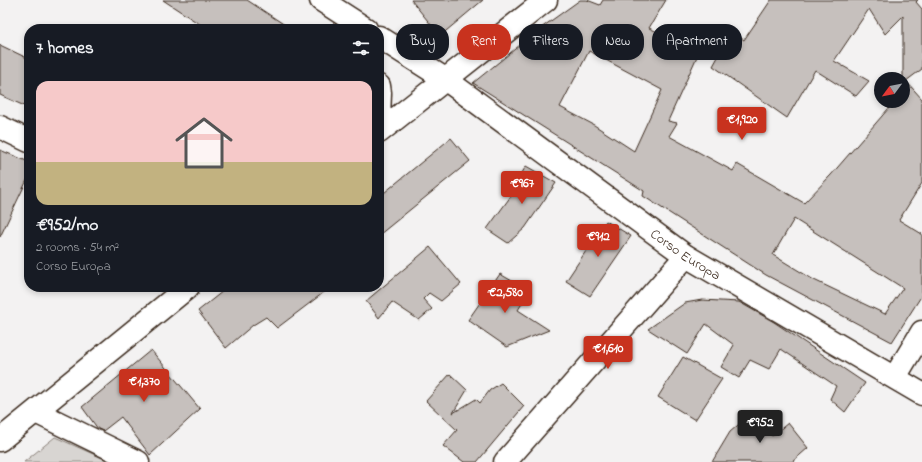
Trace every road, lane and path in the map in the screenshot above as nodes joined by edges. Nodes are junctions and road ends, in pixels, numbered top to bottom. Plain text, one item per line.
1 (321, 0) edge
2 (546, 0) edge
3 (356, 24) edge
4 (384, 40) edge
5 (444, 79) junction
6 (0, 127) edge
7 (384, 128) edge
8 (24, 139) edge
9 (686, 256) junction
10 (182, 292) edge
11 (922, 332) edge
12 (895, 376) junction
13 (922, 394) edge
14 (36, 412) junction
15 (0, 440) edge
16 (138, 462) edge
17 (505, 462) edge

1 - 3 street
2 - 5 street
4 - 5 street, Corso Europa
5 - 7 street
5 - 9 street, Corso Europa
6 - 8 street
9 - 12 street, Corso Europa
9 - 17 street
10 - 14 street
11 - 12 street
12 - 13 street, Corso Europa
14 - 15 street
14 - 16 street

